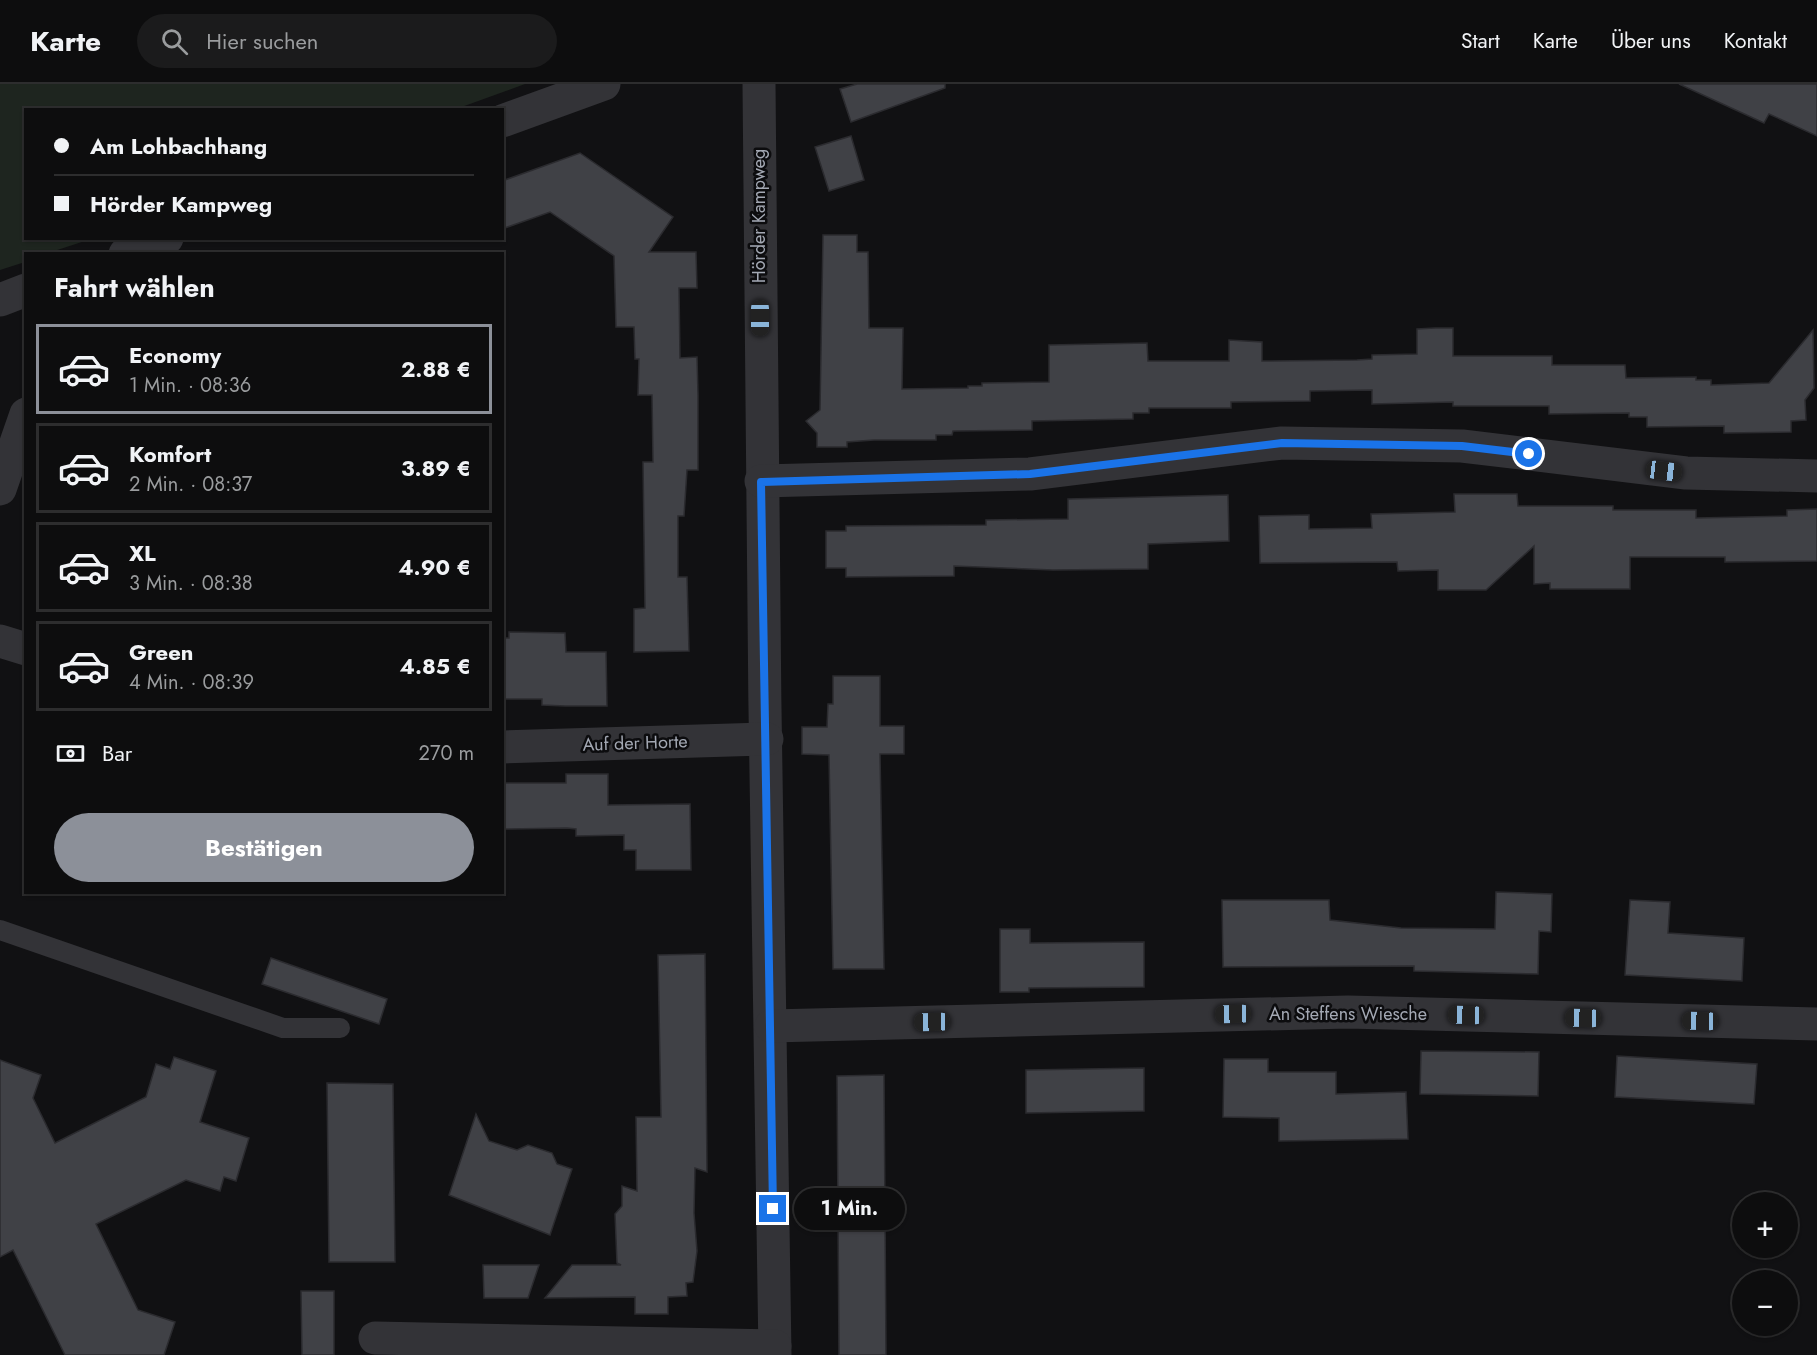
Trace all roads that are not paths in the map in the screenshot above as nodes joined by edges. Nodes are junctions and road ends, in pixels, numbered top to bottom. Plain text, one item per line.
1 (604, 84) edge
2 (759, 84) edge
3 (504, 120) edge
4 (162, 240) edge
5 (130, 252) edge
6 (24, 291) edge
7 (0, 300) edge
8 (24, 420) edge
9 (1817, 476) edge
10 (761, 482) junction
11 (0, 489) edge
12 (0, 641) edge
13 (24, 648) edge
14 (767, 739) junction
15 (504, 747) edge
16 (0, 930) edge
17 (1817, 1023) edge
18 (771, 1026) junction
19 (340, 1028) dead end
20 (375, 1338) dead end
21 (775, 1351) edge

1 - 3 street
2 - 10 street, Hörder Kampweg
4 - 5 street
6 - 7 street
8 - 11 street
9 - 10 street
10 - 14 street, Hörder Kampweg
12 - 13 street
14 - 15 street, Auf der Horte
14 - 18 street, Hörder Kampweg
16 - 19 lane
17 - 18 street, An Steffens Wiesche
18 - 21 street, Hörder Kampweg
20 - 21 street

